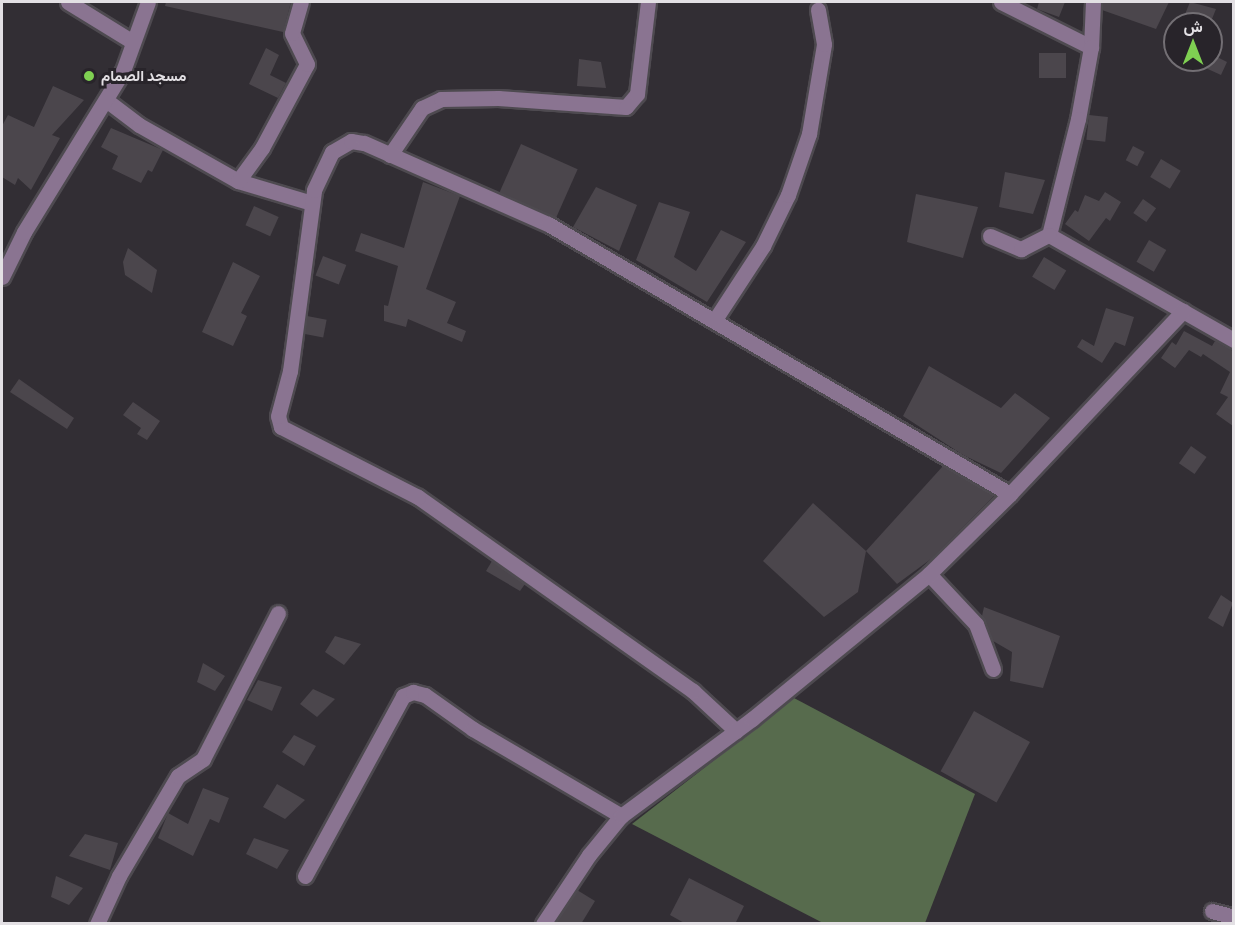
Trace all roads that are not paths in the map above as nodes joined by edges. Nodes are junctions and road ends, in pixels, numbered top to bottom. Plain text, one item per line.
1 (68, 2) edge
2 (148, 2) edge
3 (301, 2) edge
4 (648, 2) edge
5 (1001, 2) edge
6 (1093, 2) edge
7 (818, 10) dead end
8 (133, 42) junction
9 (1091, 47) junction
10 (106, 100) junction
11 (390, 155) junction
12 (238, 181) junction
13 (312, 203) junction
14 (1049, 235) junction
15 (990, 236) dead end
16 (2, 277) edge
17 (1183, 311) junction
18 (714, 321) junction
19 (1233, 339) edge
20 (1010, 494) junction
21 (929, 574) junction
22 (278, 613) dead end
23 (993, 669) dead end
24 (736, 731) junction
25 (621, 816) junction
26 (304, 876) dead end
27 (1212, 911) dead end
28 (1233, 918) edge
29 (98, 924) edge
30 (543, 924) edge

1 - 8 street
2 - 8 street
3 - 12 street
4 - 11 street
5 - 9 street
6 - 9 street
7 - 18 street
8 - 10 street
9 - 14 street
10 - 12 street
10 - 16 street
11 - 13 street
11 - 18 street
12 - 13 street
13 - 24 street
14 - 15 street
14 - 17 street
17 - 19 street
17 - 20 street
18 - 20 street
20 - 21 street
21 - 23 street
21 - 24 street
22 - 29 street
24 - 25 street
25 - 26 street
25 - 30 street
27 - 28 street

